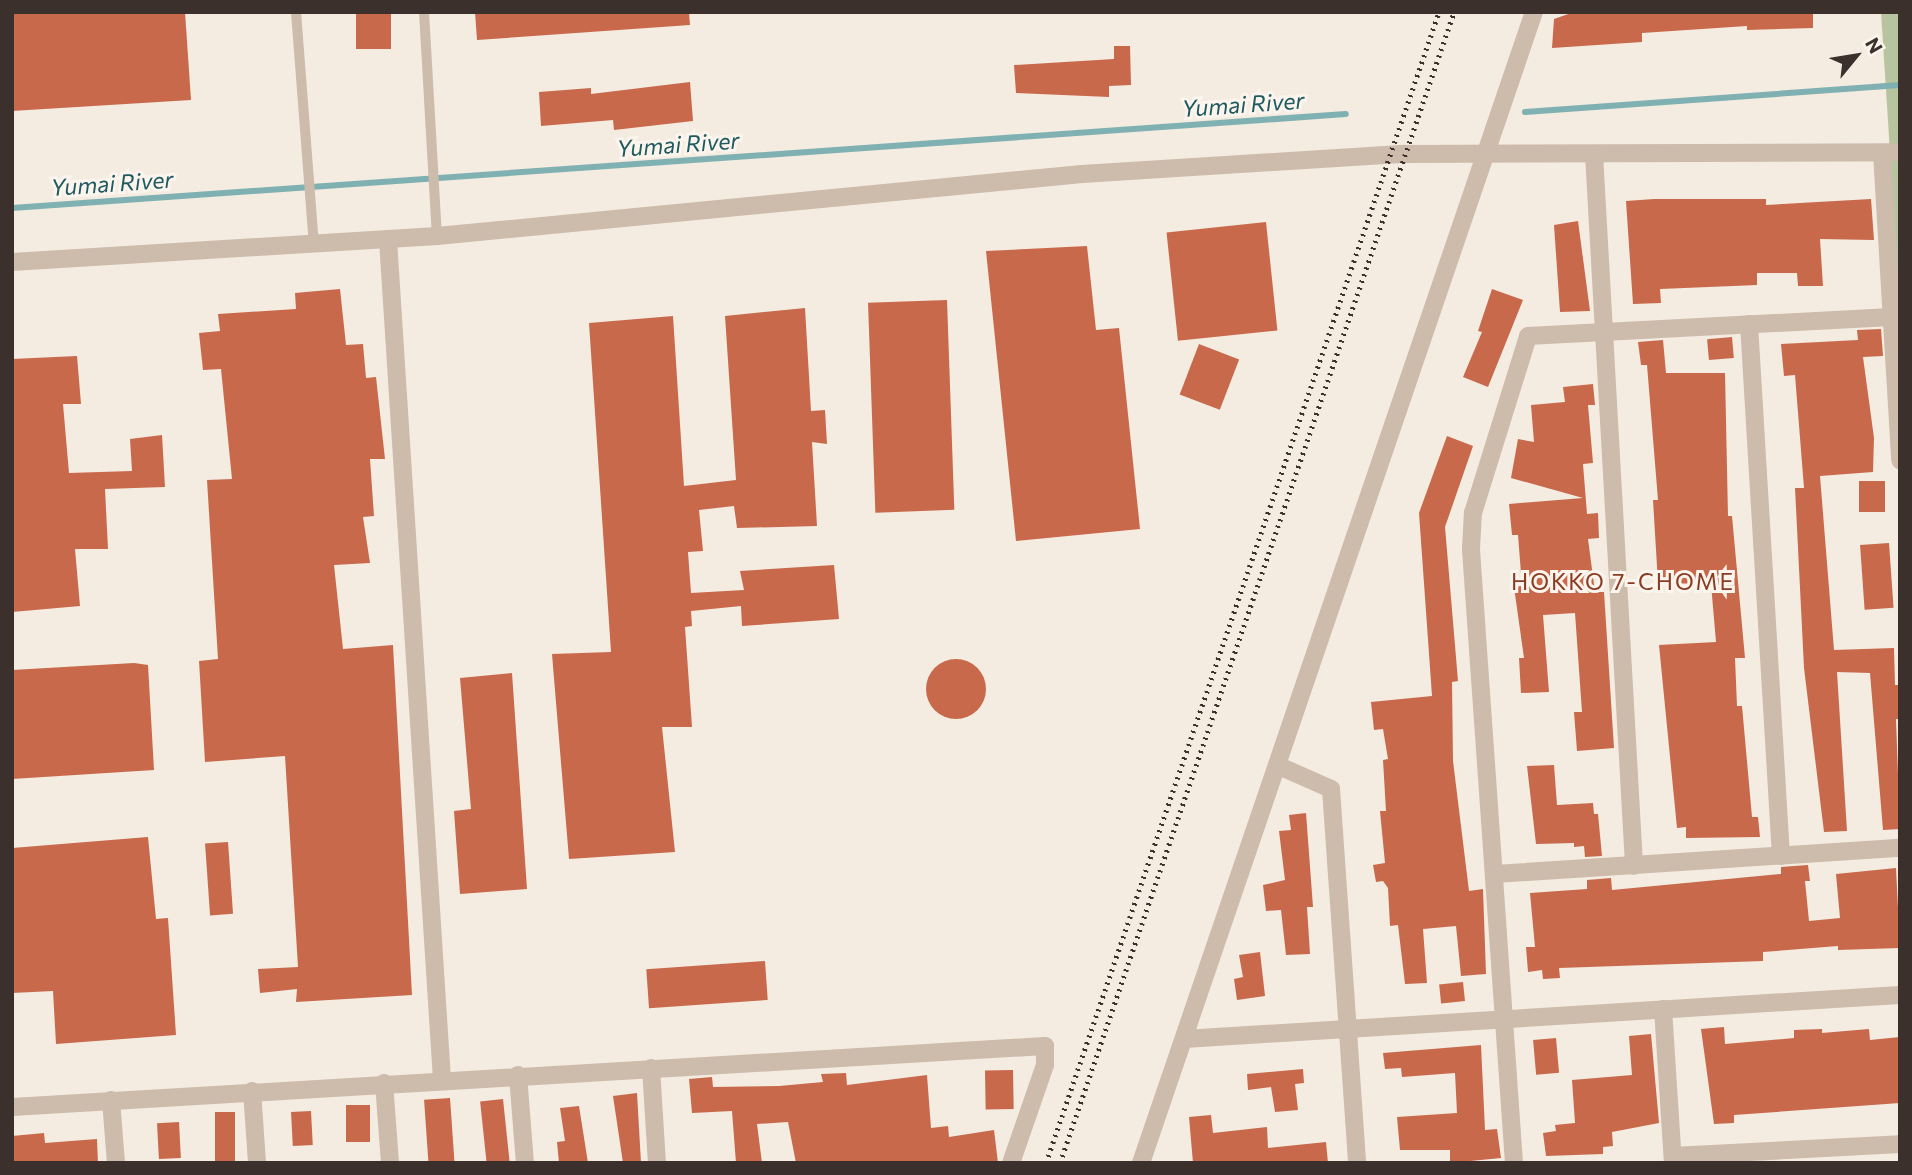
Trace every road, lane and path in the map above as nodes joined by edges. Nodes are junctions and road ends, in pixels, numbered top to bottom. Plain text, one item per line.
1 (296, 12) edge
2 (424, 12) edge
3 (1534, 12) edge
4 (1488, 152) junction
5 (1891, 153) edge
6 (1594, 154) junction
7 (437, 236) junction
8 (388, 240) junction
9 (314, 244) junction
10 (12, 262) edge
11 (1892, 317) junction
12 (1749, 324) junction
13 (1605, 332) junction
14 (1900, 460) edge
15 (1279, 766) junction
16 (1900, 848) edge
17 (1781, 856) junction
18 (1634, 866) junction
19 (1495, 874) junction
20 (1900, 995) edge
21 (1663, 1009) junction
22 (1506, 1019) junction
23 (1348, 1028) junction
24 (1184, 1039) junction
25 (651, 1068) junction
26 (518, 1075) junction
27 (442, 1079) junction
28 (384, 1083) junction
29 (252, 1091) junction
30 (111, 1100) junction
31 (12, 1107) edge
32 (1900, 1144) edge
33 (1810, 1156) edge
34 (1673, 1159) edge
35 (116, 1163) edge
36 (257, 1163) edge
37 (390, 1163) edge
38 (525, 1163) edge
39 (657, 1163) edge
40 (1011, 1163) edge
41 (1141, 1163) edge
42 (1357, 1163) edge
43 (1514, 1163) edge

1 - 9 lane
2 - 7 lane
3 - 4 street
4 - 6 street
4 - 7 street
4 - 15 street
5 - 6 street
5 - 11 street
6 - 13 street
7 - 8 street
8 - 9 street
8 - 27 street
9 - 10 street
11 - 12 street
11 - 14 street
12 - 13 street
12 - 17 street
13 - 18 street
13 - 19 street
15 - 23 street
15 - 24 street
16 - 17 street
17 - 18 street
18 - 19 street
19 - 22 street
20 - 21 street
21 - 22 street
21 - 34 street
22 - 23 street
22 - 43 street
23 - 24 street
23 - 42 street
24 - 41 street
25 - 26 street
25 - 39 street
25 - 40 street
26 - 27 street
26 - 38 street
27 - 28 street
28 - 29 street
28 - 37 street
29 - 30 street
29 - 36 street
30 - 31 street
30 - 35 street
32 - 33 street
33 - 34 street

